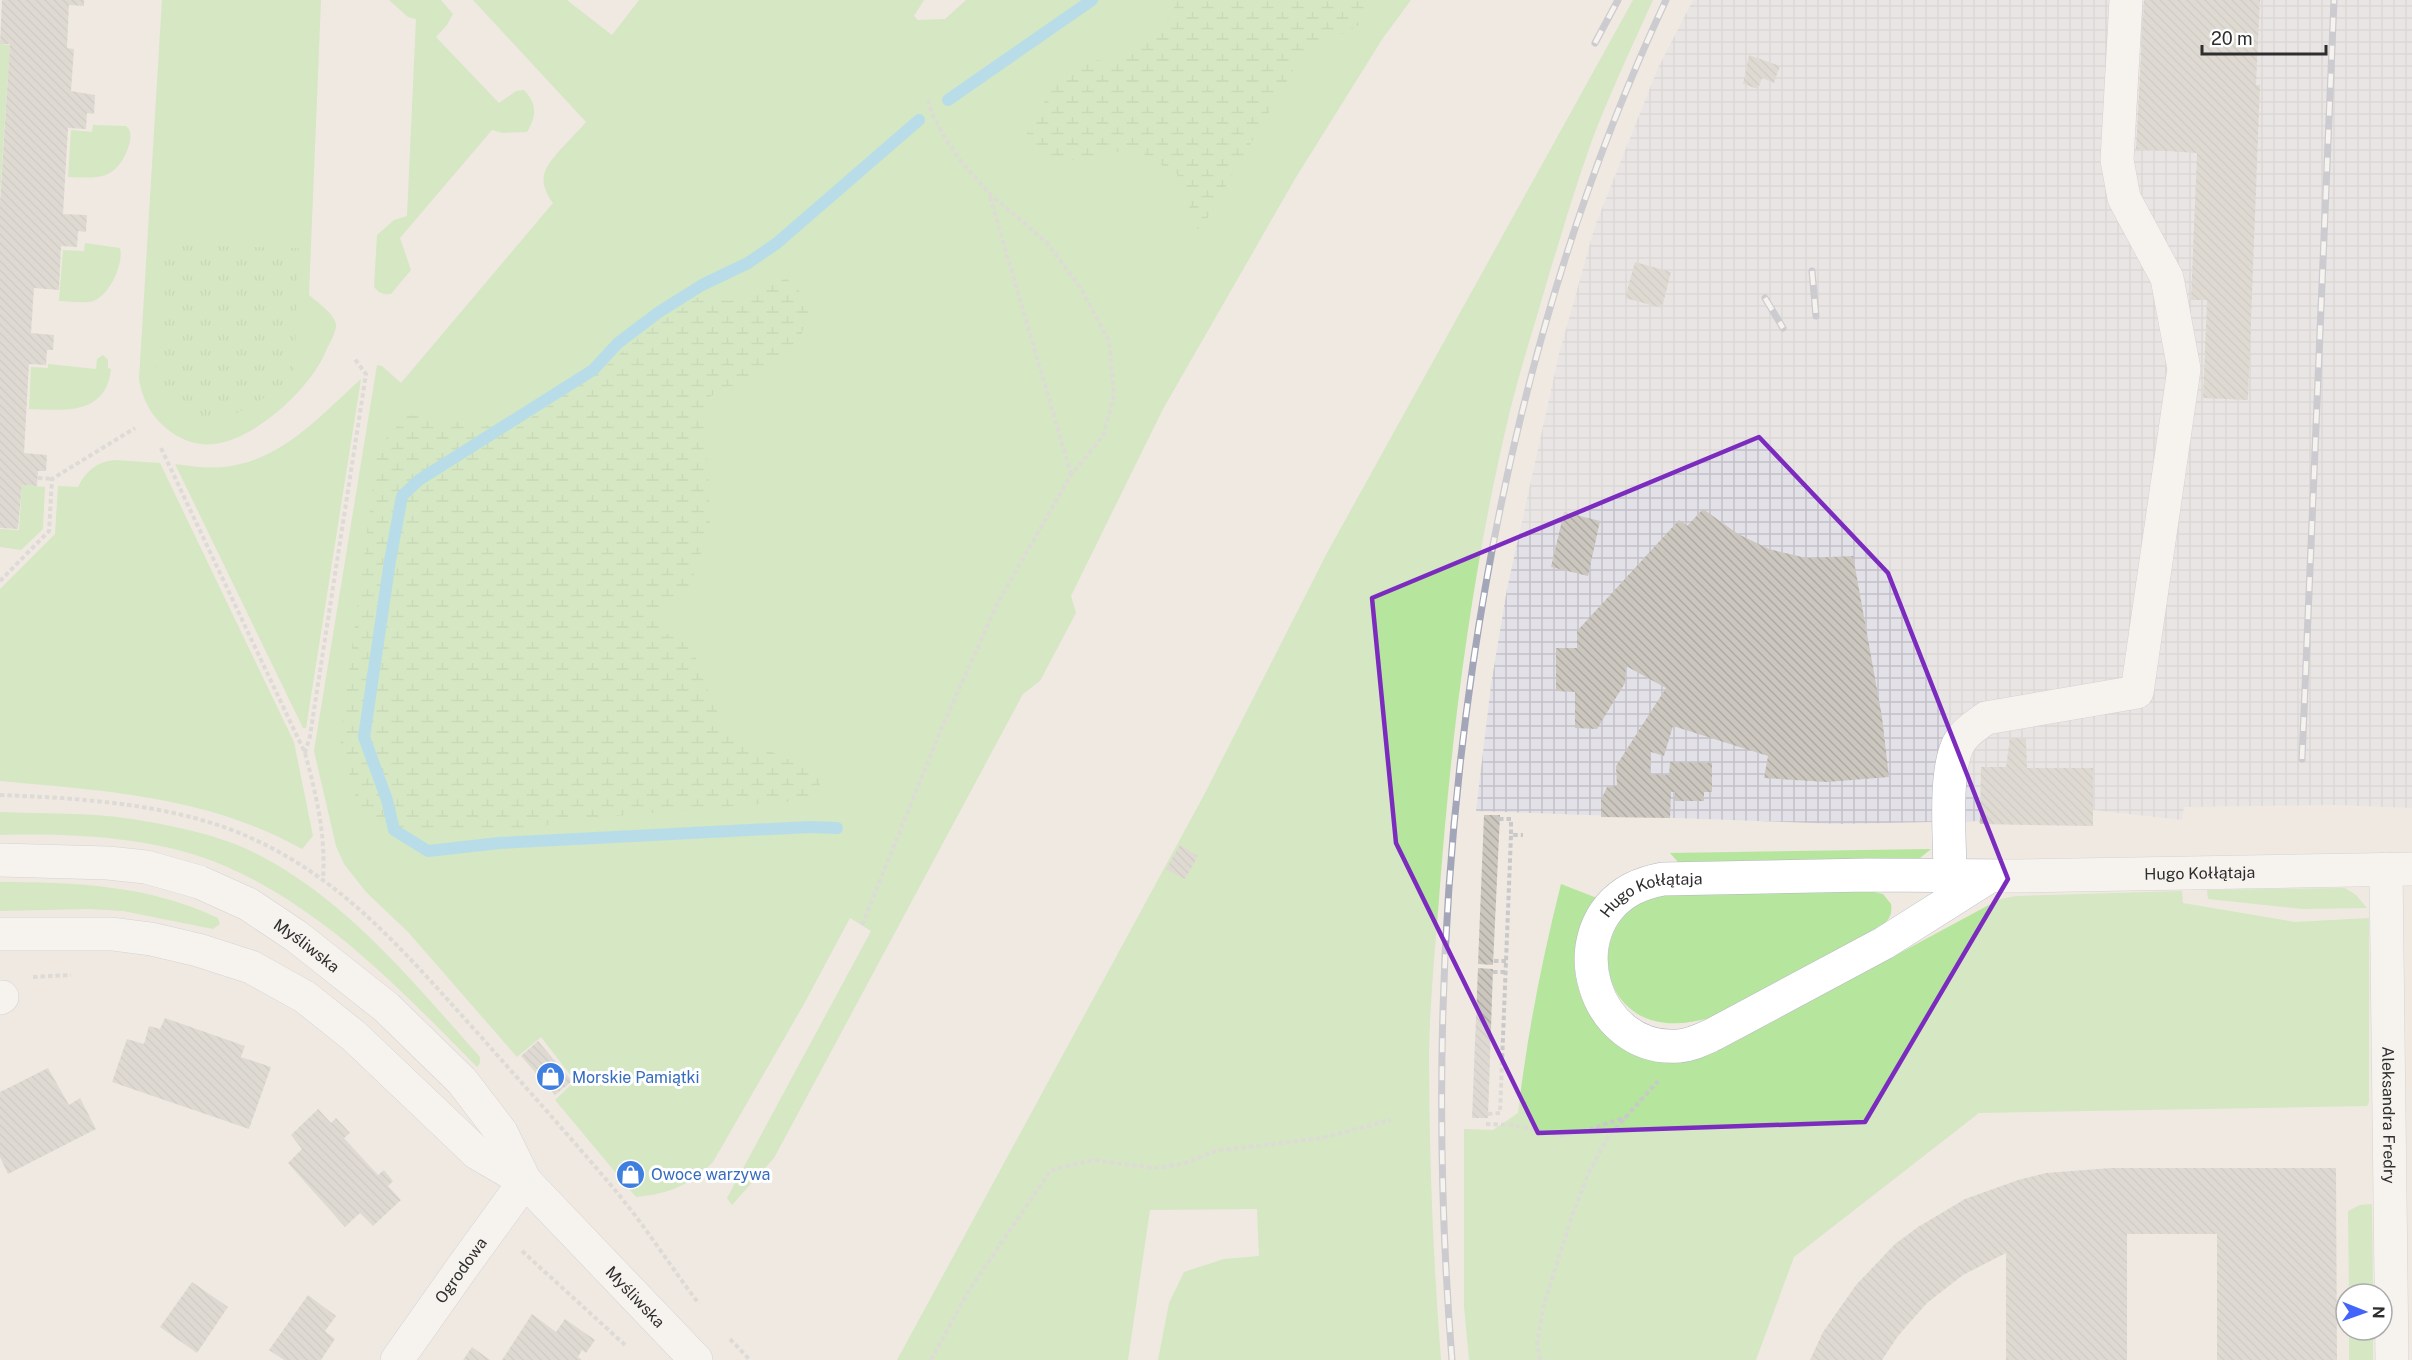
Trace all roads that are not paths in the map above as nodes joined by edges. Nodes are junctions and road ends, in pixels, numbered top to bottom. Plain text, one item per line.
1 (2126, 0) edge
2 (0, 860) edge
3 (2399, 869) edge
4 (1950, 876) junction
5 (1990, 876) junction
6 (0, 934) edge
7 (525, 1182) junction
8 (397, 1360) edge
9 (696, 1360) edge
10 (2392, 1360) edge

1 - 4 street
2 - 7 street, Myśliwska
3 - 5 street, Hugo Kołłątaja
3 - 10 street, Aleksandra Fredry
4 - 5 street, Hugo Kołłątaja
4 - 5 street, Hugo Kołłątaja
6 - 7 street, Myśliwska
7 - 8 street, Ogrodowa
7 - 9 street, Myśliwska

